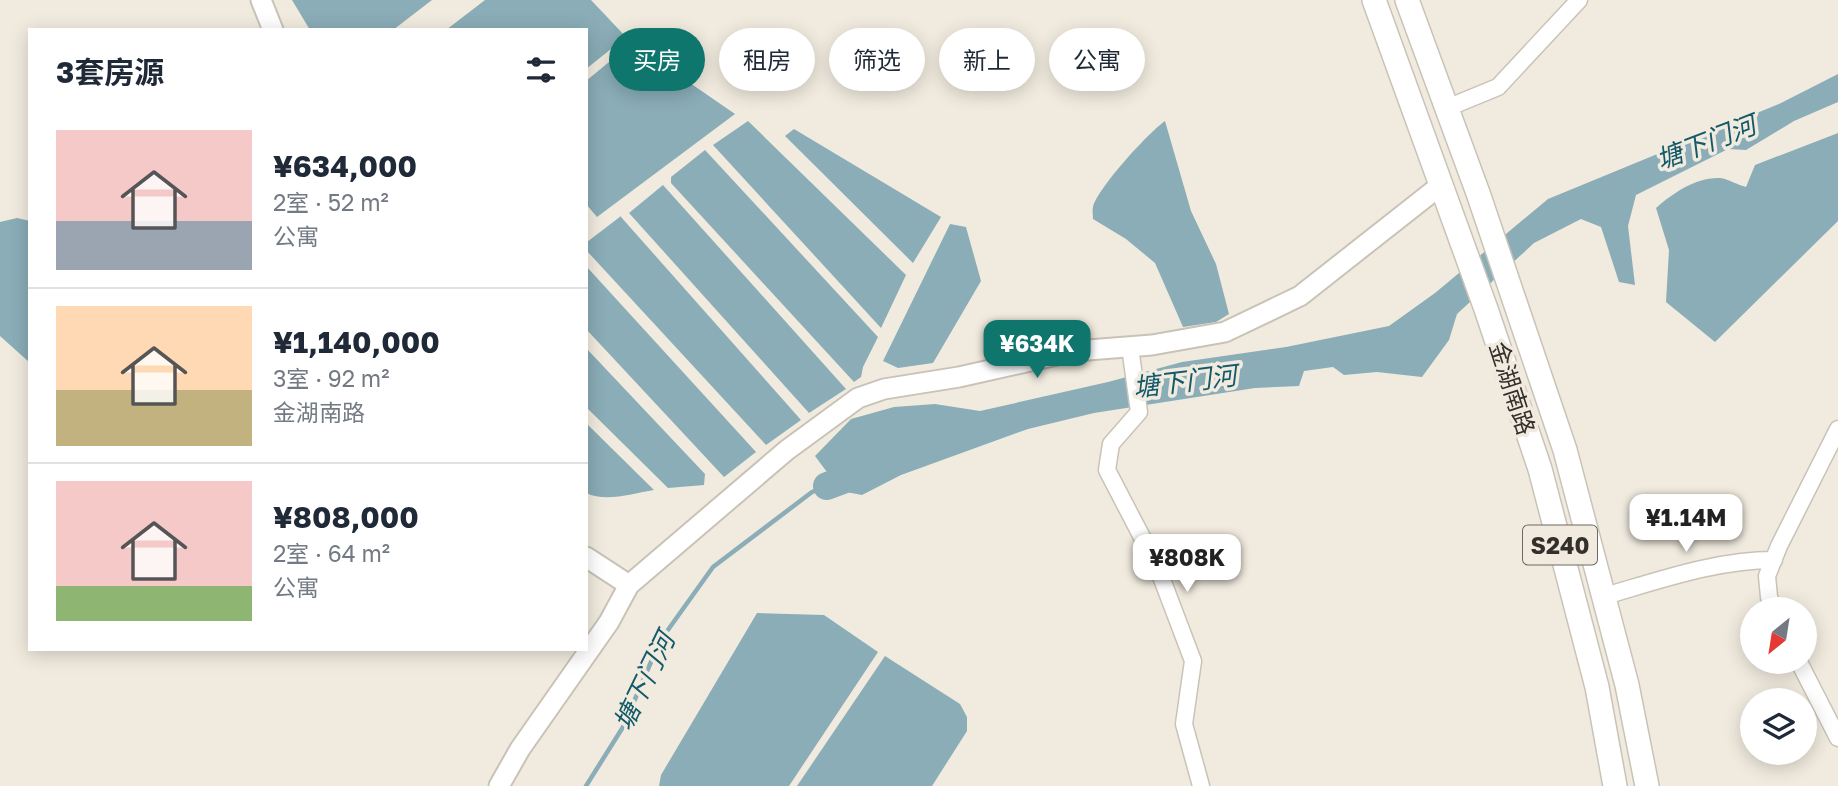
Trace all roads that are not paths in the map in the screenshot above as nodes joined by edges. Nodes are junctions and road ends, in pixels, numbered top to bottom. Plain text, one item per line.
1 (261, 0) edge
2 (1374, 0) edge
3 (1407, 0) edge
4 (1579, 0) edge
5 (272, 28) edge
6 (1447, 108) junction
7 (1441, 185) junction
8 (1130, 347) junction
9 (1838, 429) edge
10 (588, 558) edge
11 (1774, 560) junction
12 (629, 586) junction
13 (1605, 596) junction
14 (1769, 597) edge
15 (1805, 674) edge
16 (1838, 738) edge
17 (499, 786) edge
18 (1201, 786) edge
19 (1615, 786) edge
20 (1647, 786) edge

1 - 5 street
2 - 7 main road, 金湖南路 / S240
3 - 6 main road, 金湖南路 / S240
4 - 6 street
6 - 13 main road, 金湖南路 / S240
7 - 8 street
7 - 19 main road, 金湖南路 / S240
8 - 12 street
8 - 18 street
9 - 11 street
10 - 12 street
11 - 13 street
11 - 14 street
12 - 17 street
13 - 20 main road, 金湖南路 / S240
15 - 16 street

